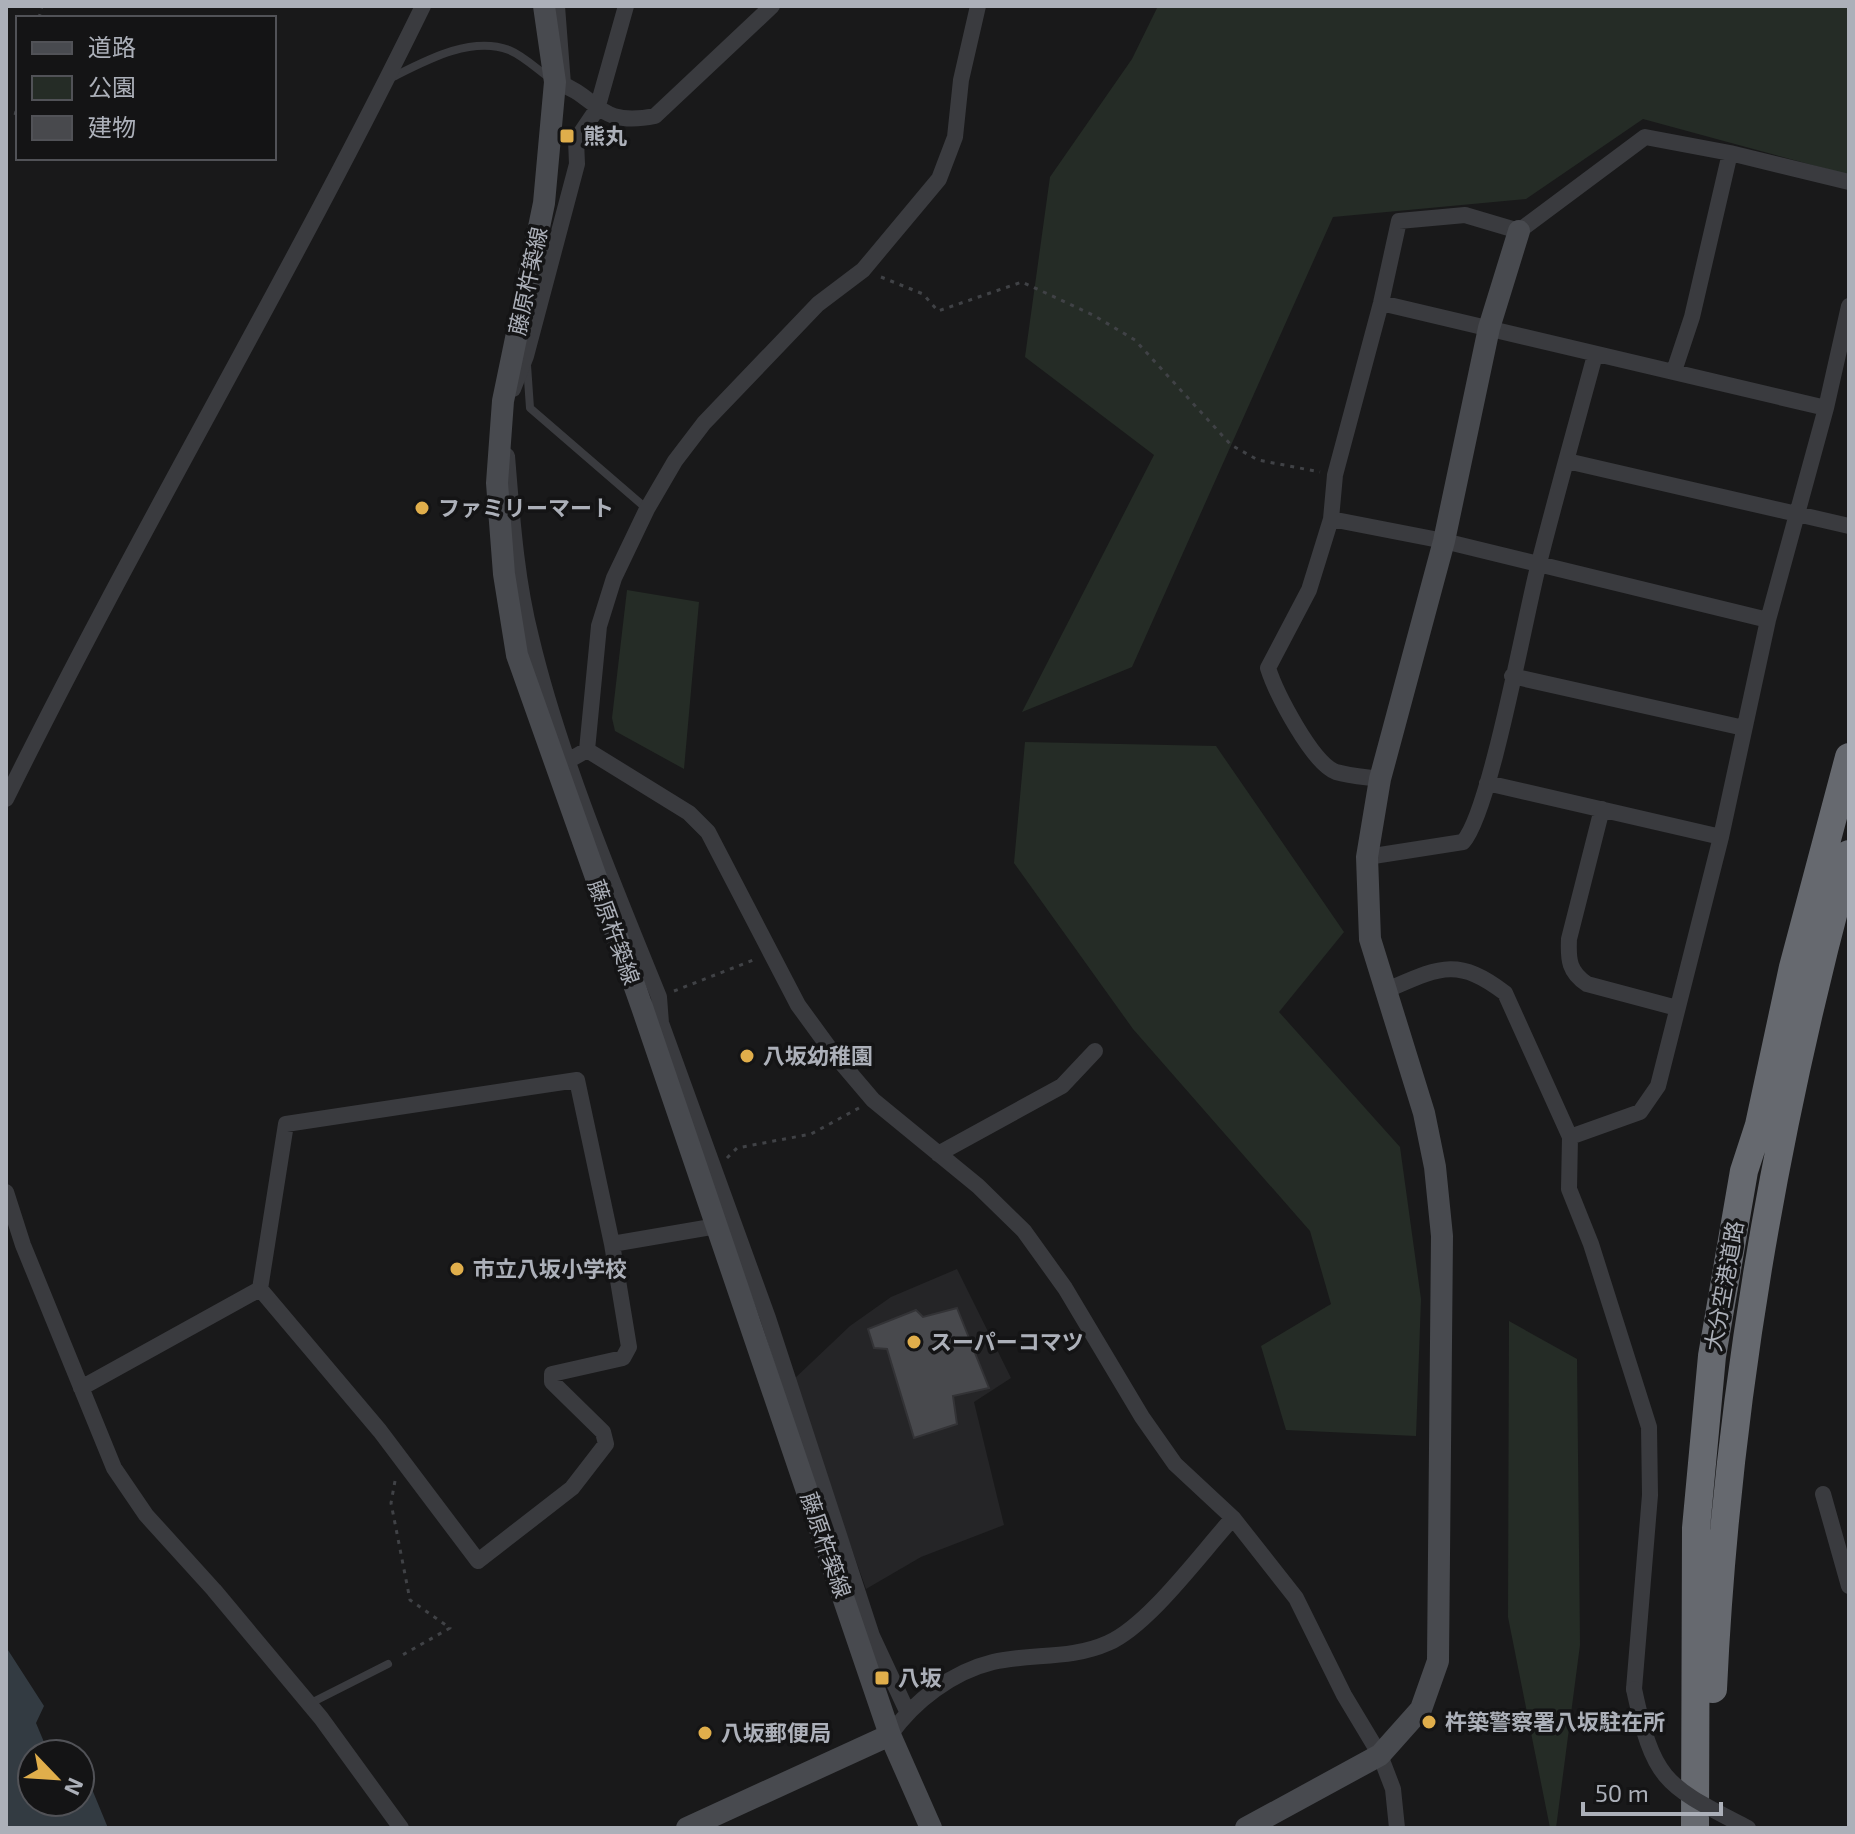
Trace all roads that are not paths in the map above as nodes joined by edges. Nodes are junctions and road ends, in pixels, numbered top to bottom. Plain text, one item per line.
1 (423, 6) edge
2 (544, 6) edge
3 (557, 6) edge
4 (626, 6) edge
5 (772, 6) edge
6 (978, 6) edge
7 (384, 81) junction
8 (559, 83) junction
9 (597, 109) junction
10 (1730, 153) junction
11 (1849, 182) edge
12 (1519, 231) junction
13 (1381, 303) junction
14 (1849, 306) edge
15 (1489, 328) junction
16 (1595, 355) junction
17 (526, 356) junction
18 (1674, 371) junction
19 (1826, 408) junction
20 (1567, 461) junction
21 (647, 509) junction
22 (1798, 513) junction
23 (1331, 519) junction
24 (1849, 526) edge
25 (1444, 541) junction
26 (1538, 567) junction
27 (1768, 620) junction
28 (1512, 676) junction
29 (1744, 728) junction
30 (587, 750) junction
31 (1849, 757) edge
32 (561, 764) junction
33 (1380, 779) junction
34 (1487, 783) junction
35 (6, 799) edge
36 (1602, 809) junction
37 (1721, 837) junction
38 (1849, 854) edge
39 (1367, 857) junction
40 (1387, 990) junction
41 (1677, 1008) junction
42 (1095, 1051) dead end
43 (1570, 1137) junction
44 (938, 1154) junction
45 (6, 1192) edge
46 (717, 1226) junction
47 (612, 1244) junction
48 (260, 1289) junction
49 (81, 1388) junction
50 (1823, 1494) dead end
51 (1233, 1518) junction
52 (1849, 1586) edge
53 (388, 1664) road end
54 (309, 1704) junction
55 (907, 1711) junction
56 (890, 1735) junction
57 (1380, 1755) junction
58 (401, 1828) edge
59 (687, 1828) edge
60 (931, 1828) edge
61 (1246, 1828) edge
62 (1397, 1828) edge
63 (1695, 1828) edge
64 (1707, 1828) edge
65 (1748, 1828) edge

1 - 7 street
2 - 8 main road, 藤原杵築線
3 - 8 street
4 - 9 street
5 - 9 street
6 - 21 street
7 - 8 lane
7 - 35 street
8 - 9 street
8 - 32 main road, 藤原杵築線
9 - 17 street
10 - 11 street
10 - 12 street
10 - 18 street
12 - 13 street
12 - 15 main road
13 - 15 street
13 - 23 street
14 - 19 street
15 - 16 street
15 - 25 main road
16 - 18 street
16 - 20 street
17 - 21 lane
17 - 32 street
18 - 19 street
19 - 22 street
20 - 22 street
20 - 26 street
21 - 30 street
22 - 24 street
22 - 27 street
23 - 25 street
23 - 33 street
25 - 26 street
25 - 33 main road
26 - 27 street
26 - 28 street
27 - 29 street
28 - 29 street
28 - 34 street
29 - 37 street
30 - 32 street
30 - 44 street
31 - 63 highway, 大分空港道路
32 - 46 main road, 藤原杵築線
32 - 55 street
33 - 39 main road
34 - 36 street
34 - 39 street
36 - 37 street
36 - 41 street
37 - 41 street
38 - 64 highway, 大分空港道路
39 - 40 main road
40 - 43 street
40 - 57 main road
41 - 43 street
42 - 44 street
43 - 65 street, bridge
44 - 51 street
45 - 49 street
46 - 47 street
46 - 56 main road, 藤原杵築線
47 - 48 street
47 - 48 street
48 - 49 street
49 - 54 street
50 - 52 street
51 - 55 street
51 - 57 street
53 - 54 lane
54 - 58 street
55 - 56 street
56 - 59 main road
56 - 60 main road, 藤原杵築線
57 - 61 main road
57 - 62 street

